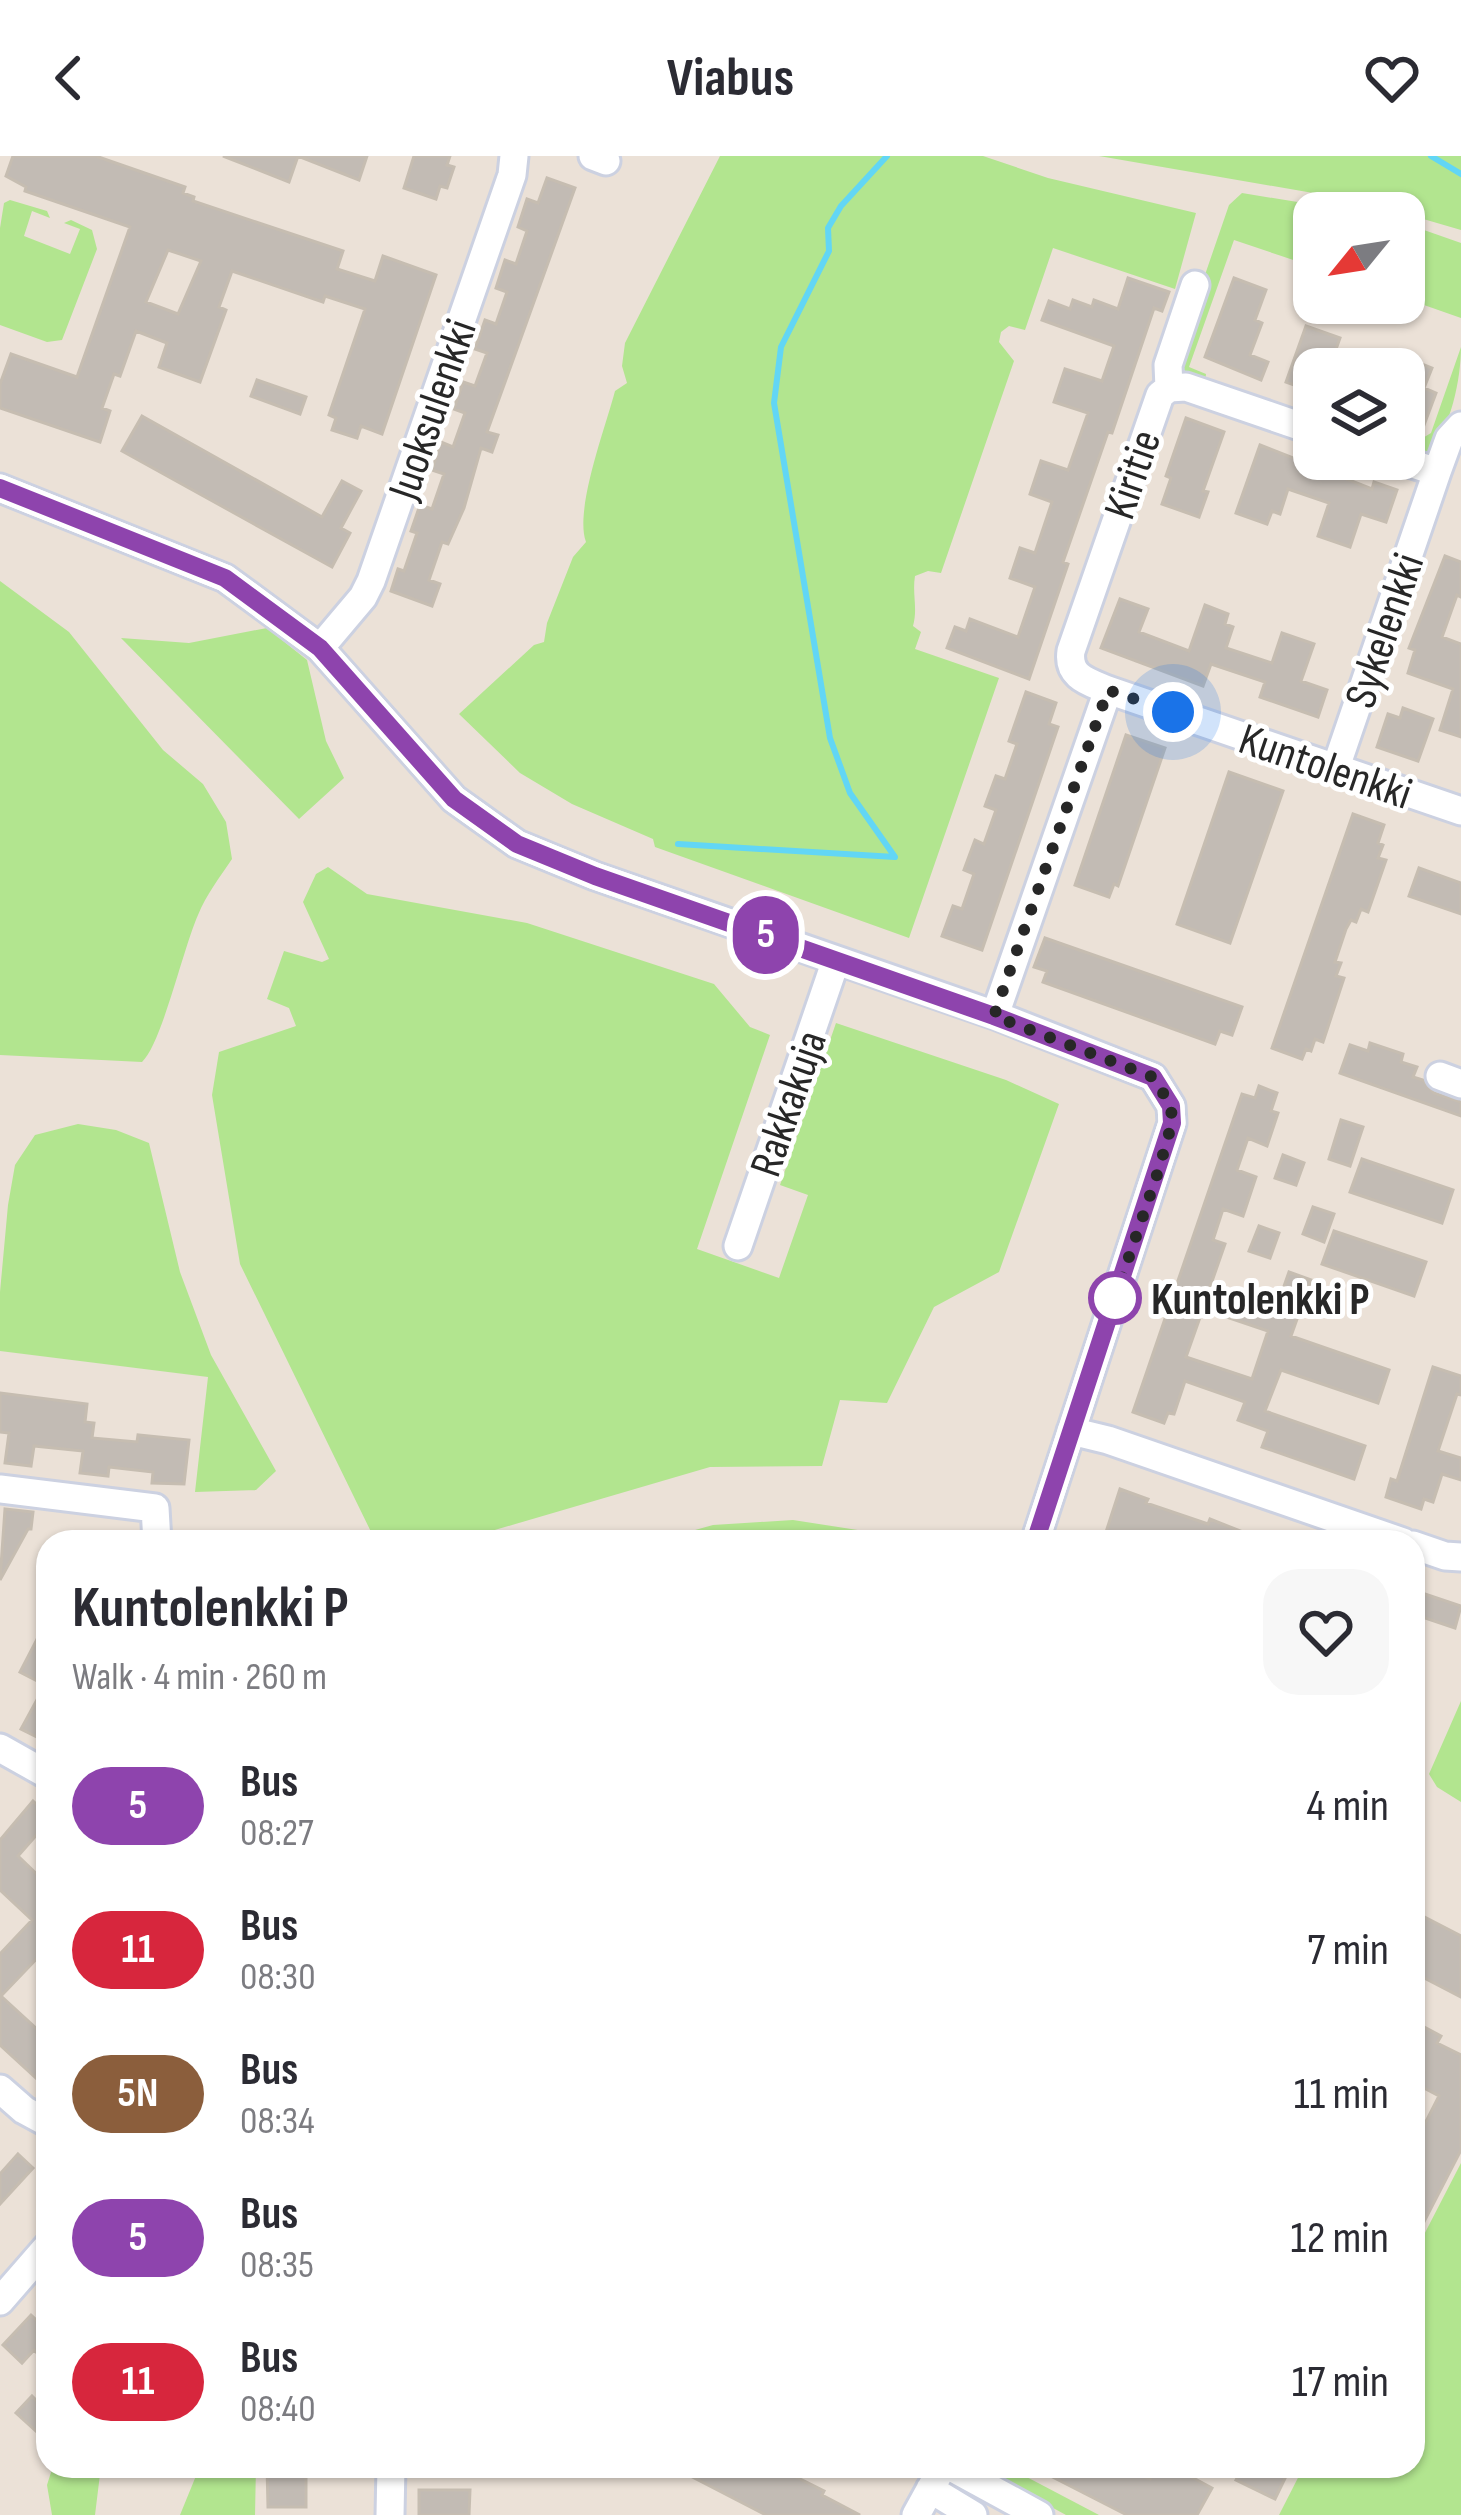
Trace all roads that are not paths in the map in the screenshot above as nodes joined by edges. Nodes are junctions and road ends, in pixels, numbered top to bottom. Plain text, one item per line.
1 (514, 156) edge
2 (1195, 285) dead end
3 (1168, 388) junction
4 (1293, 424) edge
5 (1461, 426) edge
6 (1425, 468) edge
7 (1436, 472) junction
8 (0, 488) edge
9 (320, 648) junction
10 (1108, 690) junction
11 (1335, 770) junction
12 (1461, 812) edge
13 (836, 960) junction
14 (994, 1016) junction
15 (738, 1246) dead end
16 (1071, 1431) junction
17 (0, 1489) edge
18 (156, 1530) edge
19 (1039, 1530) edge
20 (1369, 1530) edge
21 (1425, 1549) edge
22 (1461, 1557) edge
23 (0, 1748) edge
24 (36, 1768) edge
25 (0, 2089) edge
26 (36, 2116) edge
27 (36, 2260) edge
28 (0, 2301) edge
29 (391, 2478) edge
30 (938, 2478) edge
31 (943, 2478) edge
32 (950, 2478) edge
33 (390, 2515) edge
34 (916, 2515) edge
35 (973, 2515) edge
36 (1040, 2515) edge

1 - 9 street, Juoksulenkki
2 - 3 street
3 - 4 street, Kiritie
3 - 10 street, Kiritie
5 - 7 street, Sykelenkki
6 - 7 street
7 - 11 street, Sykelenkki
8 - 9 street
9 - 13 street
10 - 11 street, Kuntolenkki
10 - 14 street
11 - 12 street, Kuntolenkki
13 - 14 street
13 - 15 street, Rakkakuja
14 - 16 street
16 - 19 street
16 - 20 street
17 - 18 street
21 - 22 street
23 - 24 street
25 - 26 street
27 - 28 street
29 - 33 street
30 - 34 street
31 - 35 street
32 - 36 street

